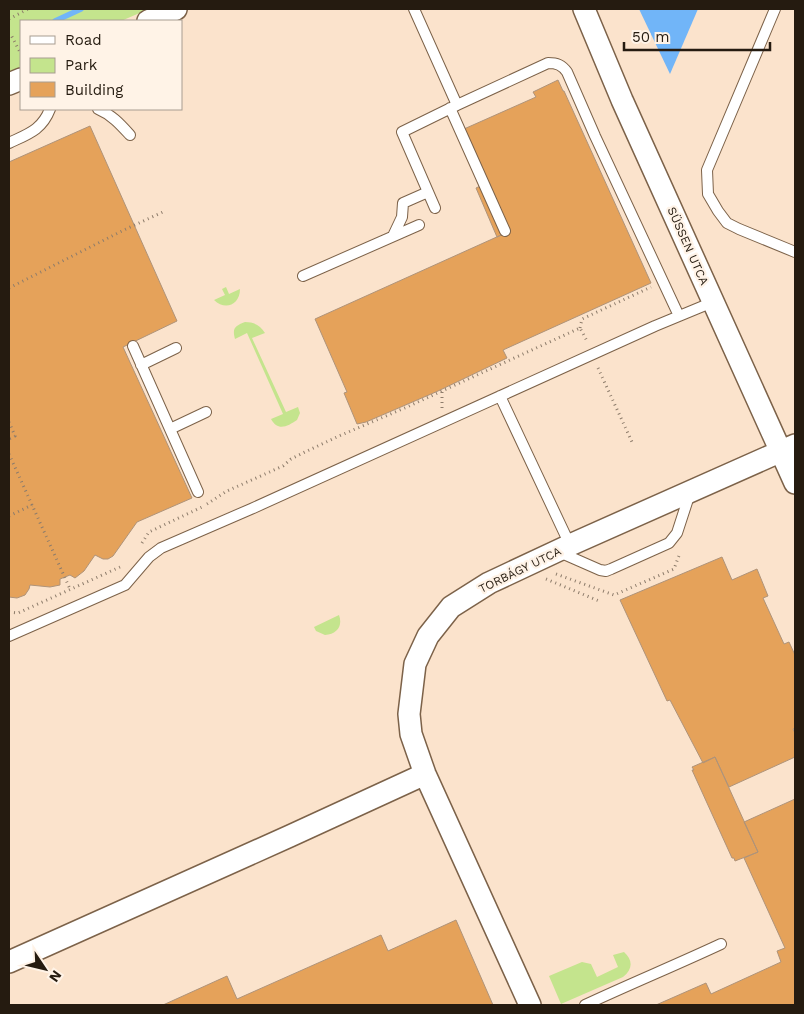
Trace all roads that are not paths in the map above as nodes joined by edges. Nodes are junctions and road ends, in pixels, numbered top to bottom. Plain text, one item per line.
1 (176, 9) edge
2 (414, 9) edge
3 (584, 9) edge
4 (775, 9) edge
5 (150, 20) edge
6 (454, 107) junction
7 (50, 110) edge
8 (101, 110) edge
9 (130, 134) dead end
10 (9, 143) edge
11 (428, 192) junction
12 (435, 208) dead end
13 (419, 224) dead end
14 (504, 231) dead end
15 (393, 236) junction
16 (795, 252) edge
17 (303, 276) dead end
18 (713, 302) junction
19 (679, 316) junction
20 (133, 346) dead end
21 (176, 348) dead end
22 (141, 365) junction
23 (500, 396) junction
24 (206, 412) dead end
25 (170, 429) junction
26 (788, 448) edge
27 (795, 483) edge
28 (198, 492) dead end
29 (690, 492) junction
30 (564, 548) junction
31 (9, 636) edge
32 (426, 774) junction
33 (721, 944) dead end
34 (9, 962) edge
35 (530, 1005) edge
36 (585, 1005) edge

1 - 5 street
2 - 6 lane
3 - 18 street, SÜSSEN UTCA
4 - 16 lane
6 - 11 lane
6 - 14 lane
6 - 19 lane
7 - 10 lane
8 - 9 lane
11 - 12 lane
11 - 15 lane
13 - 15 lane
15 - 17 lane
18 - 19 lane
18 - 26 street, SÜSSEN UTCA
19 - 23 lane
20 - 22 lane
21 - 22 lane
22 - 25 lane
23 - 30 lane
23 - 31 lane
24 - 25 lane
25 - 28 lane
26 - 27 street, SÜSSEN UTCA
26 - 29 street, TORBÁGY UTCA
29 - 30 street, TORBÁGY UTCA
29 - 30 lane
30 - 32 street, TORBÁGY UTCA
32 - 34 street
32 - 35 street, TORBÁGY UTCA
33 - 36 lane

